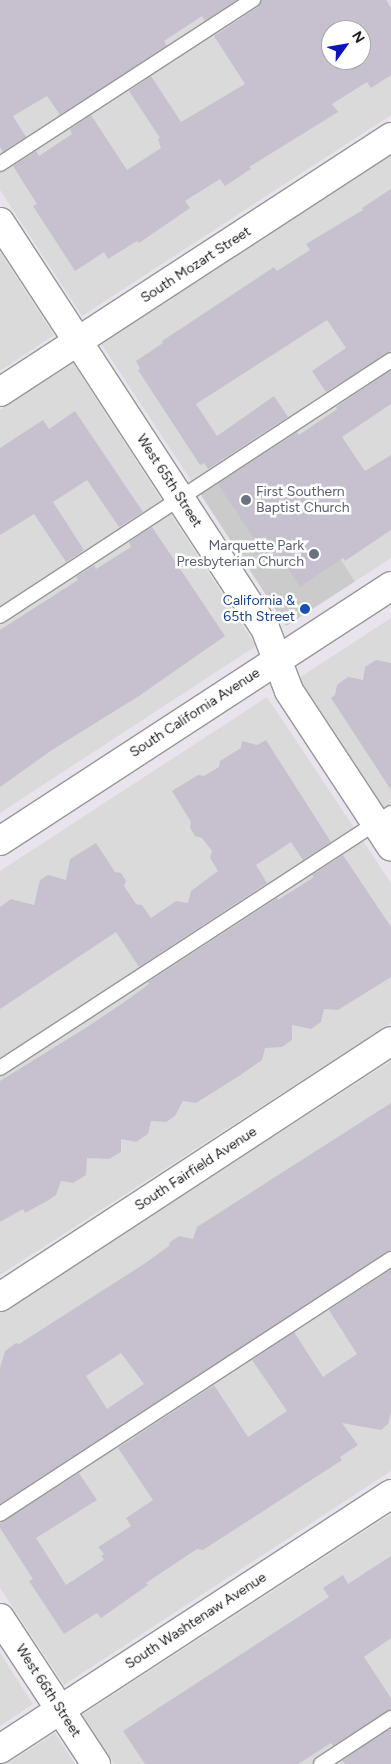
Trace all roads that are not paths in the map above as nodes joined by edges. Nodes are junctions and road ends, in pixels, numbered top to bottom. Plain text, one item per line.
1 (253, 0) edge
2 (391, 137) edge
3 (0, 164) edge
4 (0, 222) edge
5 (78, 342) junction
6 (391, 360) edge
7 (0, 392) edge
8 (180, 498) junction
9 (391, 586) edge
10 (0, 616) edge
11 (277, 660) junction
12 (384, 818) edge
13 (0, 841) edge
14 (391, 846) edge
15 (391, 1042) edge
16 (0, 1068) edge
17 (391, 1259) edge
18 (0, 1297) edge
19 (391, 1494) edge
20 (0, 1514) edge
21 (0, 1618) edge
22 (60, 1710) junction
23 (391, 1718) edge
24 (0, 1749) edge
25 (96, 1764) edge
26 (321, 1764) edge

1 - 3 lane
2 - 5 street, South Mozart Street
4 - 5 street, West 65th Street
5 - 7 street, South Mozart Street
5 - 8 street, West 65th Street
6 - 8 lane
8 - 10 lane
8 - 11 street, West 65th Street
9 - 11 street, South California Avenue
11 - 12 street, West 65th Street
11 - 13 street, South California Avenue
12 - 14 street, West 65th Street
12 - 16 lane
15 - 18 street, South Fairfield Avenue
17 - 20 lane
19 - 22 street, South Washtenaw Avenue
21 - 22 street, West 66th Street
22 - 24 street, South Washtenaw Avenue
22 - 25 street, West 66th Street
23 - 26 lane

